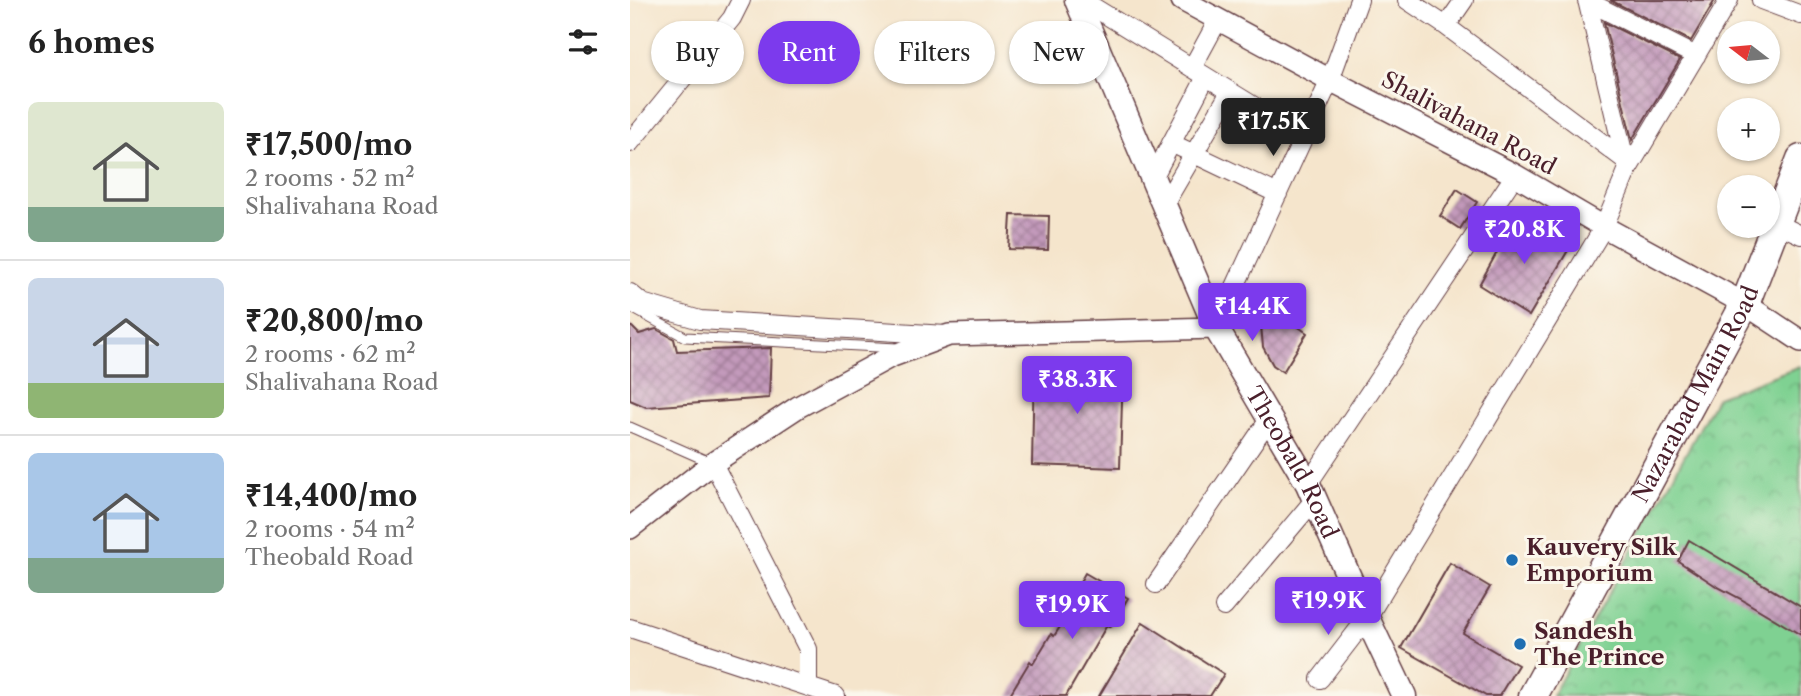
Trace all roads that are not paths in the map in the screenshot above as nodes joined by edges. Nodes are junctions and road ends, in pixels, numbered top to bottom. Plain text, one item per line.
1 (741, 0) edge
2 (1079, 0) edge
3 (1182, 0) edge
4 (1359, 0) edge
5 (1407, 0) edge
6 (1464, 0) edge
7 (1729, 0) edge
8 (1761, 0) edge
9 (1587, 1) edge
10 (1801, 15) edge
11 (1218, 20) junction
12 (1446, 26) junction
13 (1696, 56) junction
14 (1199, 73) junction
15 (1330, 79) junction
16 (1230, 92) junction
17 (1304, 137) junction
18 (630, 143) edge
19 (1171, 143) junction
20 (1194, 154) junction
21 (1801, 159) edge
22 (1626, 166) junction
23 (1515, 175) junction
24 (1153, 178) junction
25 (1278, 194) junction
26 (1164, 205) junction
27 (1604, 227) junction
28 (1789, 229) edge
29 (630, 293) edge
30 (1745, 304) junction
31 (630, 307) edge
32 (1216, 328) junction
33 (949, 335) junction
34 (1801, 341) edge
35 (912, 349) junction
36 (1270, 418) junction
37 (630, 427) edge
38 (712, 463) junction
39 (1311, 492) junction
40 (630, 528) edge
41 (1156, 584) dead end
42 (1224, 607) dead end
43 (1367, 618) junction
44 (630, 628) edge
45 (1320, 679) dead end
46 (808, 687) junction
47 (836, 696) edge
48 (1404, 696) edge
49 (1533, 696) edge

1 - 18 street
2 - 14 street
2 - 24 main road, Theobald Road
3 - 11 street, Shalivahana Road
4 - 15 street
5 - 12 street
6 - 12 street
7 - 13 street
8 - 10 street
9 - 13 street
9 - 22 street
11 - 14 street
11 - 15 street, Shalivahana Road
12 - 22 street
13 - 22 street
14 - 16 street
14 - 19 street
15 - 17 street
15 - 23 street, Shalivahana Road
16 - 17 street
16 - 20 street
17 - 25 street
19 - 20 street
19 - 24 street
20 - 25 street
20 - 26 street
21 - 28 main road, Nazarabad Main Road
22 - 27 street
23 - 27 street, Shalivahana Road
23 - 39 street
24 - 26 main road, Theobald Road
25 - 32 street
26 - 32 main road, Theobald Road
27 - 30 street, Shalivahana Road
27 - 43 street
28 - 30 main road, Nazarabad Main Road
29 - 33 street
30 - 34 street, Shalivahana Road
30 - 49 main road, Nazarabad Main Road
31 - 35 lane
32 - 33 street
32 - 36 main road, Theobald Road
33 - 35 street
35 - 38 street
36 - 39 main road, Theobald Road
36 - 41 street
37 - 38 lane
38 - 40 street
38 - 46 street
39 - 42 street
39 - 43 main road, Theobald Road
43 - 45 street
43 - 48 main road, Theobald Road
44 - 46 street
46 - 47 street

